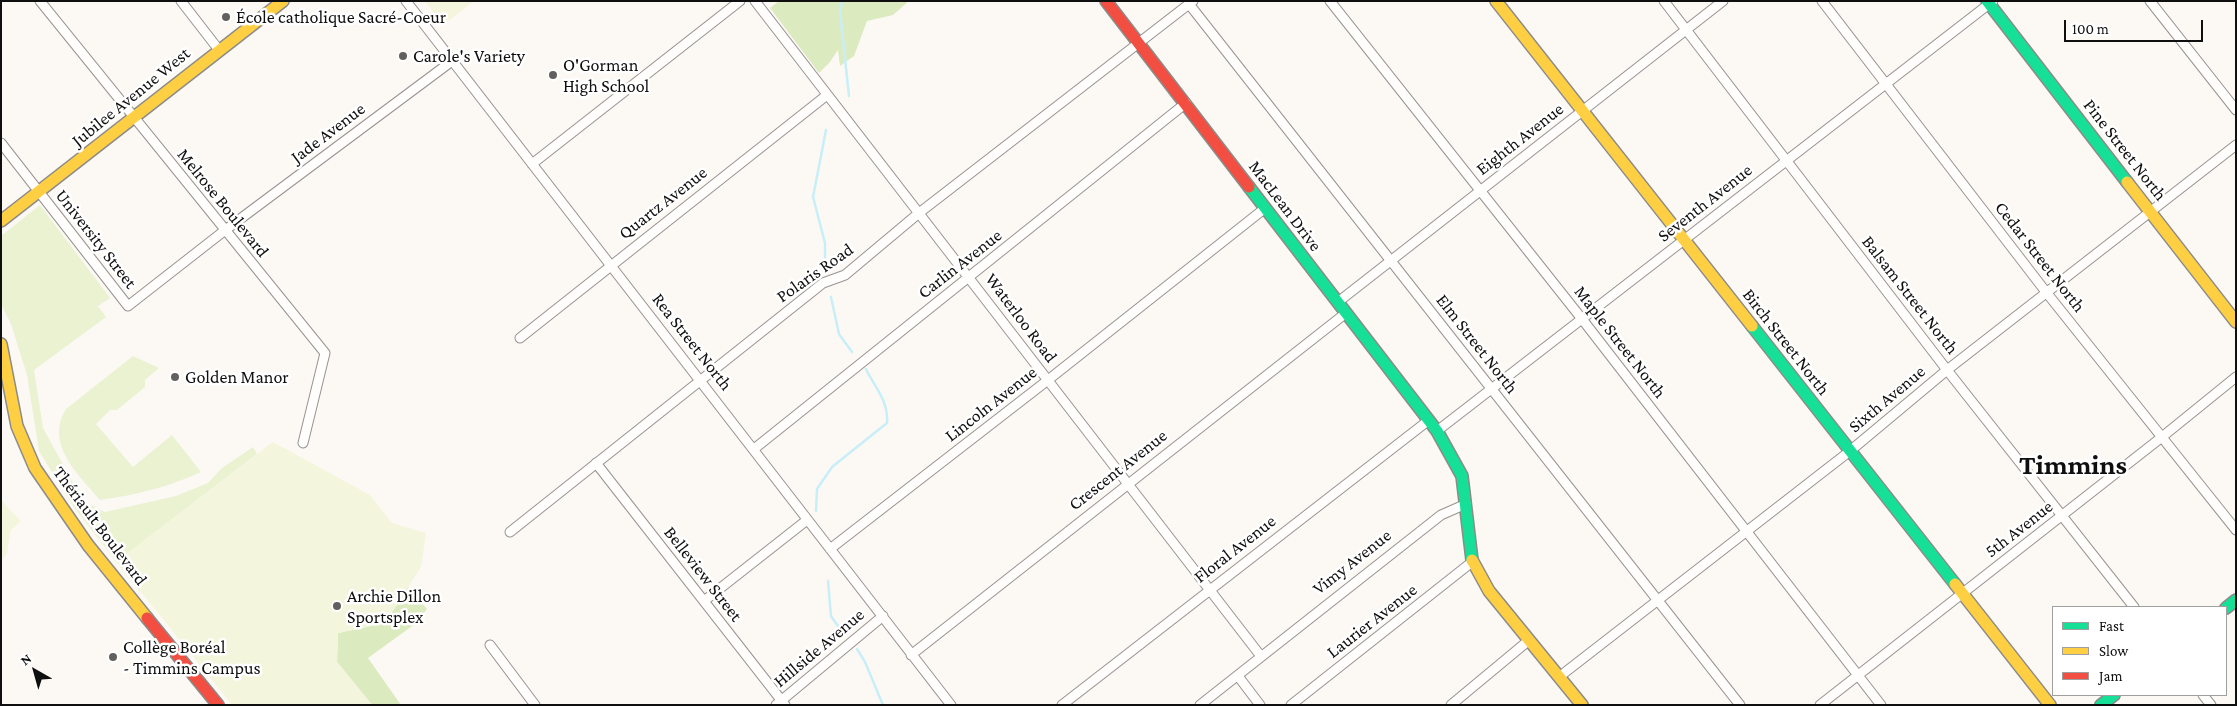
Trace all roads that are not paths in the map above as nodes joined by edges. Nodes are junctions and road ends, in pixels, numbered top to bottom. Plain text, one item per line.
1 (40, 1) edge
2 (181, 1) edge
3 (283, 1) edge
4 (406, 1) edge
5 (740, 1) edge
6 (755, 1) edge
7 (1106, 1) edge
8 (1330, 1) edge
9 (1496, 1) edge
10 (1664, 1) edge
11 (1722, 1) edge
12 (1822, 1) edge
13 (2150, 1) edge
14 (1990, 2) edge
15 (1191, 3) edge
16 (1686, 30) junction
17 (1139, 43) junction
18 (219, 50) junction
19 (452, 61) junction
20 (1885, 84) junction
21 (827, 96) junction
22 (1186, 104) junction
23 (2236, 110) edge
24 (1581, 112) junction
25 (133, 119) junction
26 (1, 143) edge
27 (2236, 145) edge
28 (1786, 160) junction
29 (532, 164) junction
30 (1480, 191) junction
31 (39, 193) junction
32 (1264, 208) junction
33 (2151, 211) junction
34 (919, 213) junction
35 (1, 221) edge
36 (224, 231) junction
37 (1684, 241) junction
38 (1390, 261) junction
39 (611, 266) junction
40 (970, 277) junction
41 (2046, 292) junction
42 (1338, 302) junction
43 (1346, 313) junction
44 (1582, 319) junction
45 (2236, 322) edge
46 (520, 338) dead end
47 (1, 344) edge
48 (1947, 370) junction
49 (2236, 376) edge
50 (701, 380) junction
51 (1048, 380) junction
52 (1491, 388) junction
53 (1429, 420) junction
54 (1437, 431) junction
55 (2162, 437) junction
56 (303, 443) dead end
57 (754, 449) junction
58 (1850, 451) junction
59 (596, 463) junction
60 (1126, 484) junction
61 (1466, 504) junction
62 (2063, 515) junction
63 (807, 520) junction
64 (2236, 530) edge
65 (1747, 531) junction
66 (510, 532) dead end
67 (830, 549) junction
68 (1472, 562) junction
69 (1209, 590) junction
70 (1962, 594) junction
71 (1658, 600) junction
72 (704, 601) junction
73 (2133, 606) edge
74 (883, 616) junction
75 (1528, 641) junction
76 (490, 645) dead end
77 (912, 655) junction
78 (1260, 656) junction
79 (1858, 675) junction
80 (1238, 676) junction
81 (1560, 677) junction
82 (2113, 696) edge
83 (781, 703) edge
84 (218, 705) edge
85 (535, 705) edge
86 (951, 705) edge
87 (1062, 705) edge
88 (1200, 705) edge
89 (1260, 705) edge
90 (1291, 705) edge
91 (1451, 705) edge
92 (1582, 705) edge
93 (1740, 705) edge
94 (1820, 705) edge
95 (1881, 705) edge
96 (2050, 705) edge
97 (2101, 705) edge

1 - 25 street, Melrose Boulevard
2 - 18 street
3 - 18 street, Jubilee Avenue West
4 - 19 street, Rea Street North
5 - 29 street
6 - 21 street, Waterloo Road
7 - 17 street, MacLean Drive
8 - 30 street, Maple Street North
9 - 24 street, Birch Street North
10 - 16 street, Balsam Street North
11 - 16 street, Eighth Avenue
12 - 20 street, Cedar Street North
13 - 23 street
14 - 20 street, Seventh Avenue
14 - 33 street, Pine Street North
15 - 17 street, Polaris Road
15 - 38 street, Elm Street North
16 - 24 street, Eighth Avenue
16 - 28 street, Balsam Street North
17 - 22 street, MacLean Drive
17 - 34 street, Polaris Road
18 - 25 street, Jubilee Avenue West
19 - 29 street, Rea Street North
19 - 36 street, Jade Avenue
20 - 28 street, Seventh Avenue
20 - 41 street, Cedar Street North
21 - 34 street, Waterloo Road
21 - 39 street, Quartz Avenue
22 - 32 street, MacLean Drive
22 - 40 street, Carlin Avenue
24 - 30 street, Eighth Avenue
24 - 37 street, Birch Street North
25 - 31 street, Jubilee Avenue West
25 - 36 street, Melrose Boulevard
26 - 31 street, University Street
27 - 33 street, Sixth Avenue
28 - 37 street, Seventh Avenue
28 - 48 street, Balsam Street North
29 - 39 street, Rea Street North
30 - 38 street, Eighth Avenue
30 - 44 street, Maple Street North
31 - 35 street, Jubilee Avenue West
31 - 36 street, University Street
32 - 42 street, MacLean Drive
32 - 51 street, Lincoln Avenue
33 - 41 street, Sixth Avenue
33 - 45 street, Pine Street North
34 - 40 street, Waterloo Road
34 - 50 street, Polaris Road
36 - 56 street, Melrose Boulevard
37 - 44 street, Seventh Avenue
37 - 58 street, Birch Street North
38 - 42 street, Eighth Avenue
38 - 52 street, Elm Street North
39 - 46 street, Quartz Avenue
39 - 50 street, Rea Street North
40 - 51 street, Waterloo Road
40 - 57 street, Carlin Avenue
41 - 48 street, Sixth Avenue
41 - 55 street, Cedar Street North
42 - 43 street, MacLean Drive
43 - 53 street, MacLean Drive
43 - 60 street, Crescent Avenue
44 - 52 street, Seventh Avenue
44 - 65 street, Maple Street North
47 - 84 street, Thériault Boulevard
48 - 58 street, Sixth Avenue
48 - 62 street, Balsam Street North
49 - 55 street, 5th Avenue
50 - 57 street, Rea Street North
50 - 59 street, Polaris Road
51 - 60 street, Waterloo Road
51 - 67 street, Lincoln Avenue
52 - 54 street, Seventh Avenue
52 - 71 street, Elm Street North
53 - 54 street, MacLean Drive
53 - 69 street, Floral Avenue
54 - 61 street
55 - 62 street, 5th Avenue
55 - 64 street, Cedar Street North
57 - 63 street, Rea Street North
58 - 65 street, Sixth Avenue
58 - 70 street, Birch Street North
59 - 66 street, Polaris Road
59 - 72 street, Belleview Street
60 - 69 street, Waterloo Road
60 - 77 street, Crescent Avenue
61 - 68 street
61 - 78 street, Vimy Avenue
62 - 70 street, 5th Avenue
62 - 73 street, Balsam Street North
63 - 67 street, Rea Street North
63 - 72 street
65 - 71 street, Sixth Avenue
65 - 79 street, Maple Street North
67 - 74 street, Rea Street North
68 - 75 street
68 - 90 street, Laurier Avenue
69 - 78 street, Waterloo Road
69 - 87 street, Floral Avenue
70 - 79 street, 5th Avenue
70 - 96 street, Birch Street North
71 - 81 street, Sixth Avenue
71 - 93 street, Elm Street North
72 - 83 street, Belleview Street
74 - 77 street, Rea Street North
74 - 83 street, Hillside Avenue
75 - 81 street
75 - 91 street
76 - 85 street
77 - 86 street, Rea Street North
78 - 80 street, Vimy Avenue
79 - 94 street, 5th Avenue
79 - 95 street, Maple Street North
80 - 88 street, Vimy Avenue
80 - 89 street
81 - 92 street
82 - 97 street

